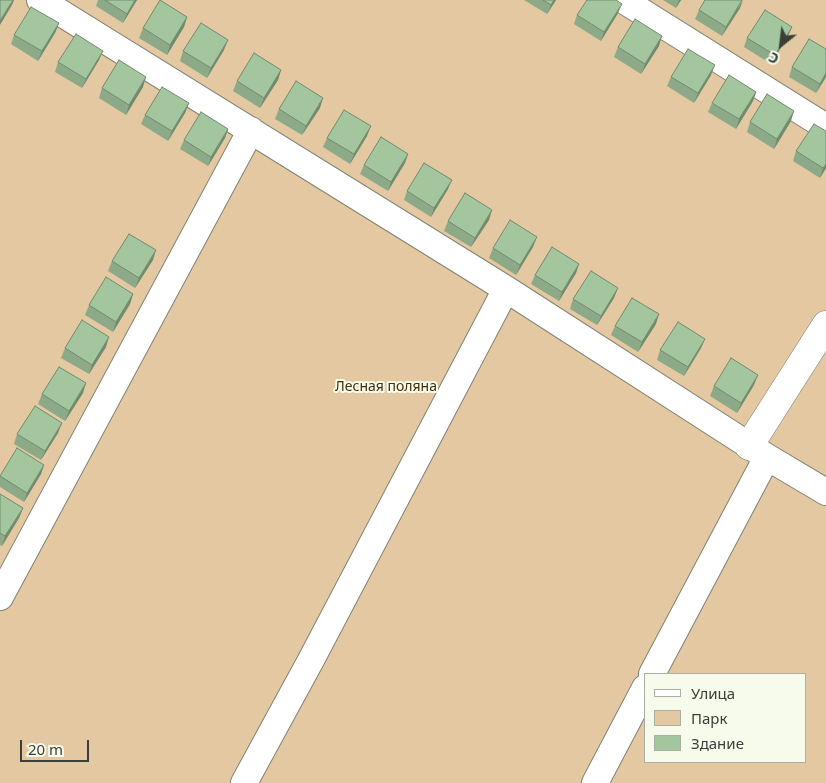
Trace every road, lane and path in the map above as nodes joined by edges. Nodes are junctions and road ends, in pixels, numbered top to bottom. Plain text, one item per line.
1 (40, 0) edge
2 (623, 0) edge
3 (826, 127) edge
4 (251, 130) junction
5 (506, 289) junction
6 (826, 325) edge
7 (758, 452) junction
8 (826, 492) edge
9 (0, 596) edge
10 (652, 673) edge
11 (644, 690) edge
12 (244, 783) edge
13 (594, 783) edge

1 - 4 street
2 - 3 street
4 - 5 street
4 - 9 street
5 - 7 street
5 - 12 street
6 - 7 street
7 - 8 street
7 - 10 street
11 - 13 street

